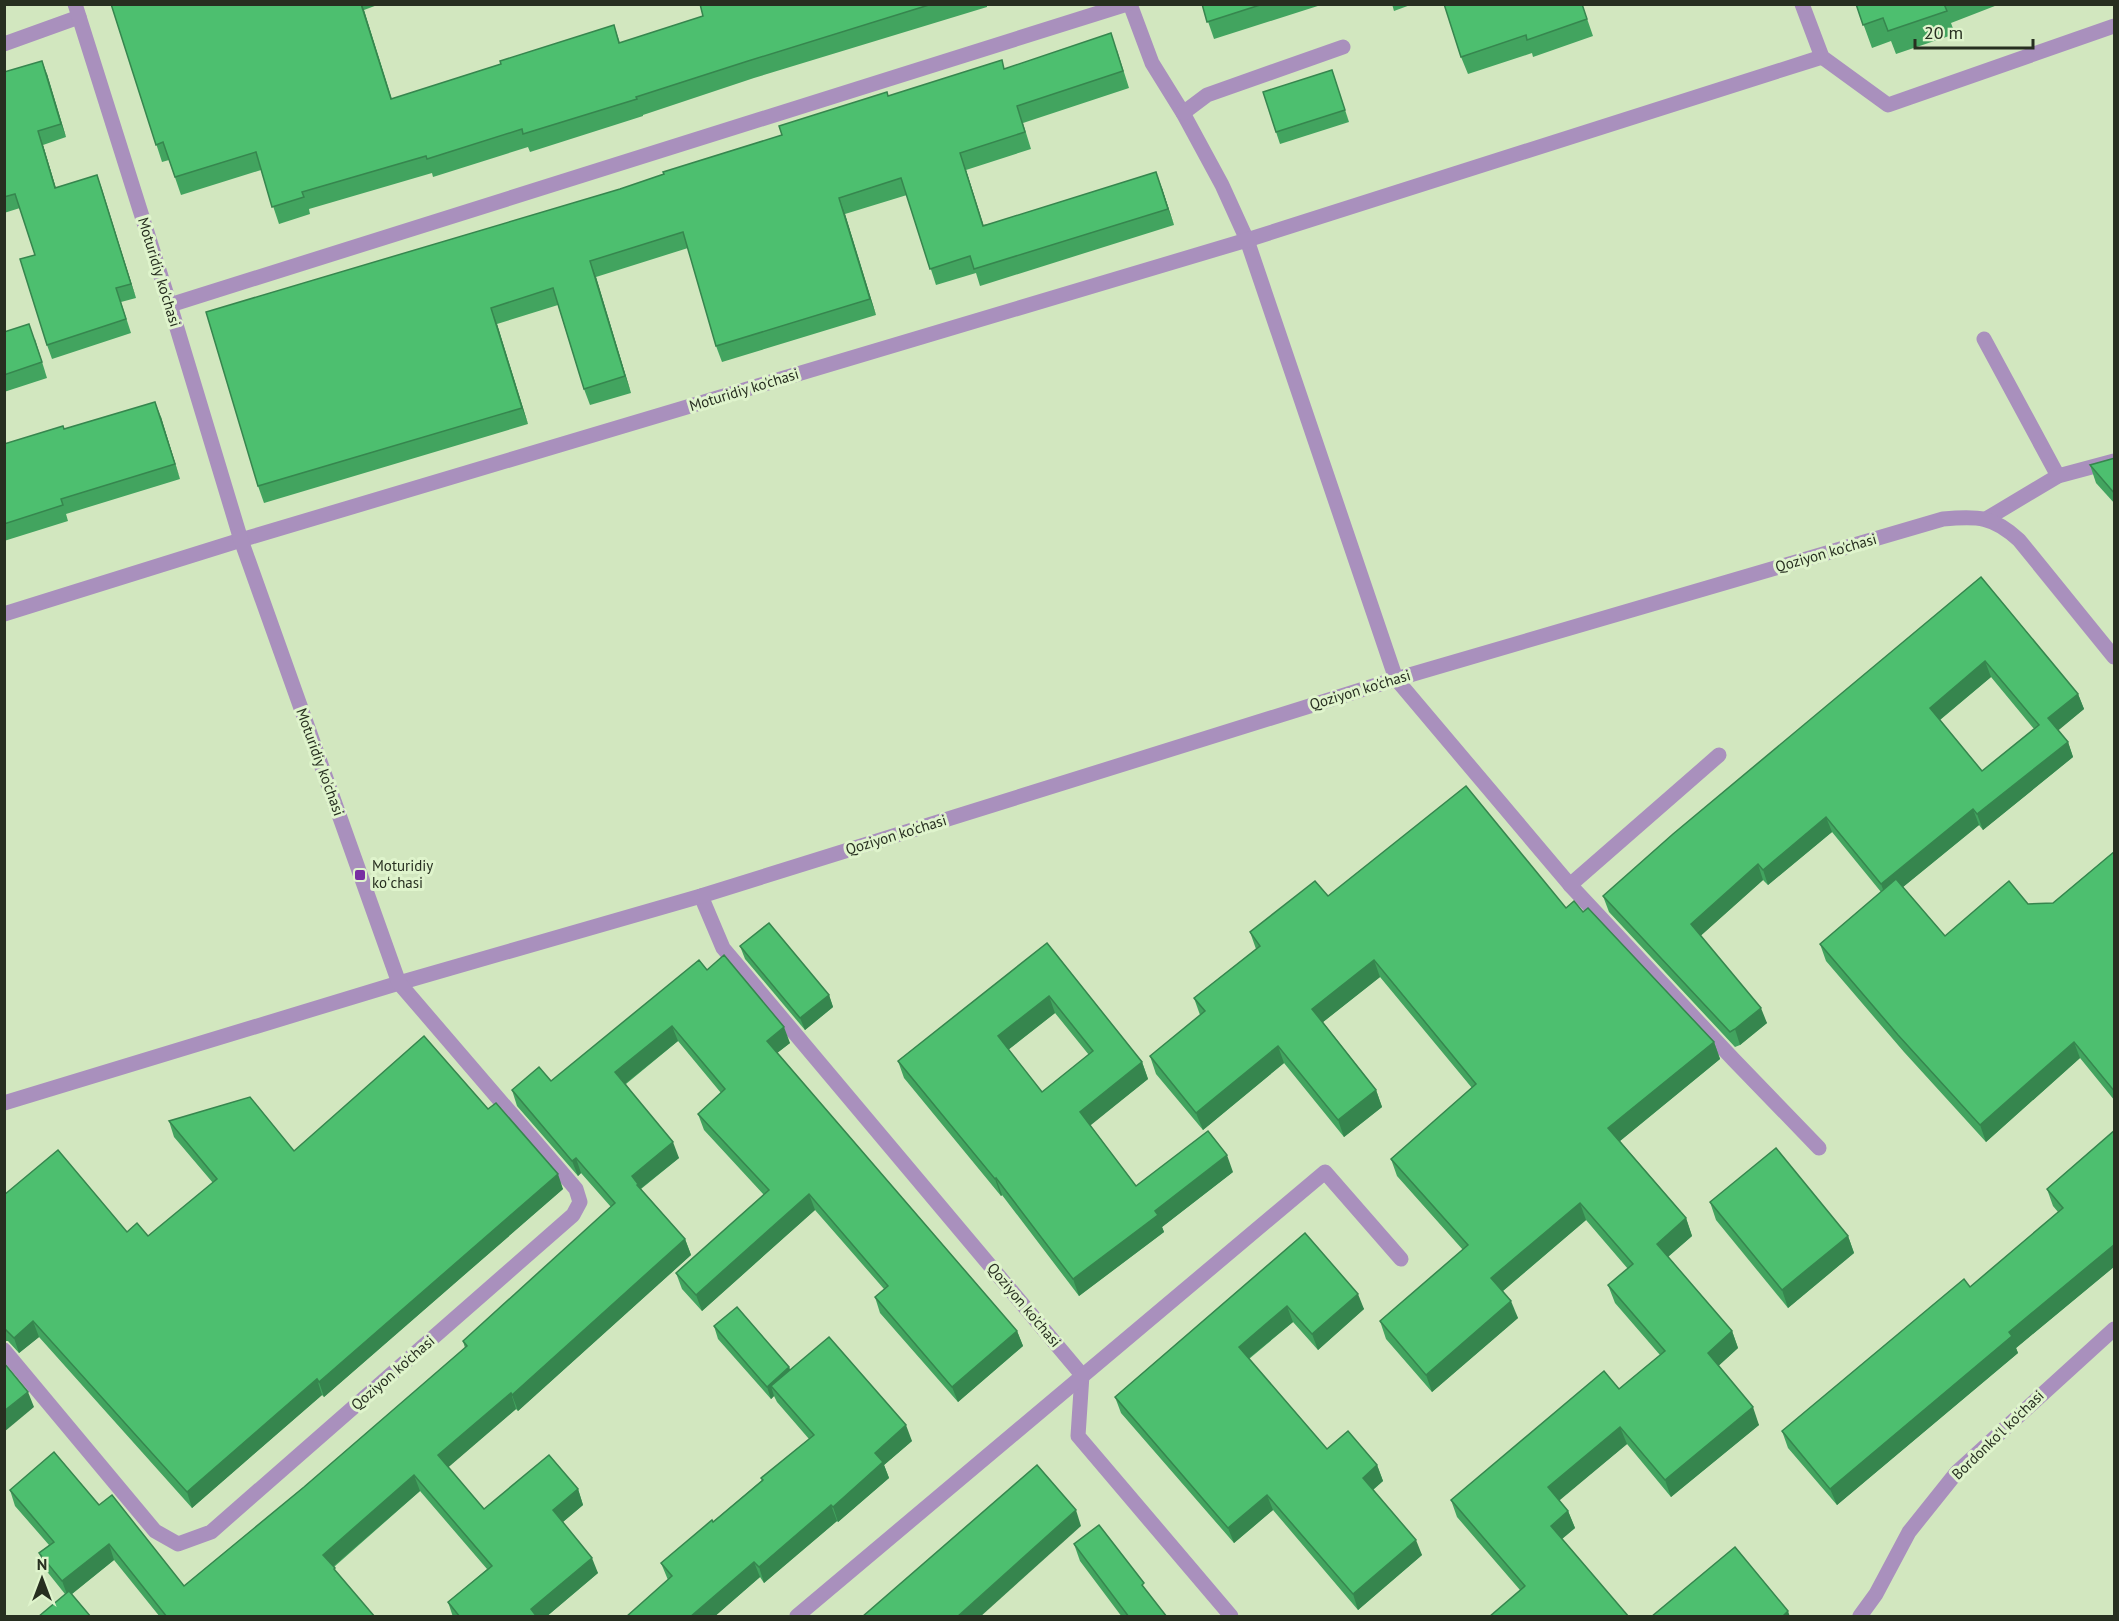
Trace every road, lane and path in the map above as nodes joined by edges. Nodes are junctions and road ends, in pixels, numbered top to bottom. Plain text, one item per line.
1 (1128, 4) edge
2 (1802, 4) edge
3 (77, 11) edge
4 (2115, 26) edge
5 (4, 44) edge
6 (1343, 47) dead end
7 (1822, 57) junction
8 (1183, 112) junction
9 (1247, 240) junction
10 (170, 305) junction
11 (1984, 339) dead end
12 (2115, 461) edge
13 (2058, 476) junction
14 (1986, 519) junction
15 (241, 540) junction
16 (4, 614) edge
17 (2115, 657) edge
18 (1396, 679) junction
19 (1719, 755) dead end
20 (1570, 885) junction
21 (701, 896) junction
22 (399, 983) junction
23 (4, 1103) edge
24 (1819, 1148) dead end
25 (1401, 1258) dead end
26 (2115, 1329) edge
27 (4, 1350) edge
28 (1082, 1375) junction
29 (797, 1617) edge
30 (1231, 1617) edge
31 (1860, 1617) edge

1 - 8 street
1 - 10 street
2 - 7 street
3 - 5 street
3 - 10 street, Moturidiy ko'chasi
4 - 7 street
6 - 8 street
7 - 9 street, Moturidiy ko'chasi
8 - 9 street
9 - 15 street, Moturidiy ko'chasi
9 - 18 street
10 - 15 street, Moturidiy ko'chasi
11 - 13 street
12 - 13 street
13 - 14 street
14 - 17 street, Qoziyon ko'chasi
14 - 18 street, Qoziyon ko'chasi
15 - 16 street, Moturidiy ko'chasi
15 - 22 street, Moturidiy ko'chasi
18 - 20 street
18 - 21 street, Qoziyon ko'chasi
19 - 20 street
20 - 24 street
21 - 22 street, Qoziyon ko'chasi
21 - 28 street, Qoziyon ko'chasi
22 - 23 street, Qoziyon ko'chasi
22 - 27 street, Qoziyon ko'chasi
25 - 28 street
26 - 31 street, Bordonko'l ko'chasi
28 - 29 street
28 - 30 street

